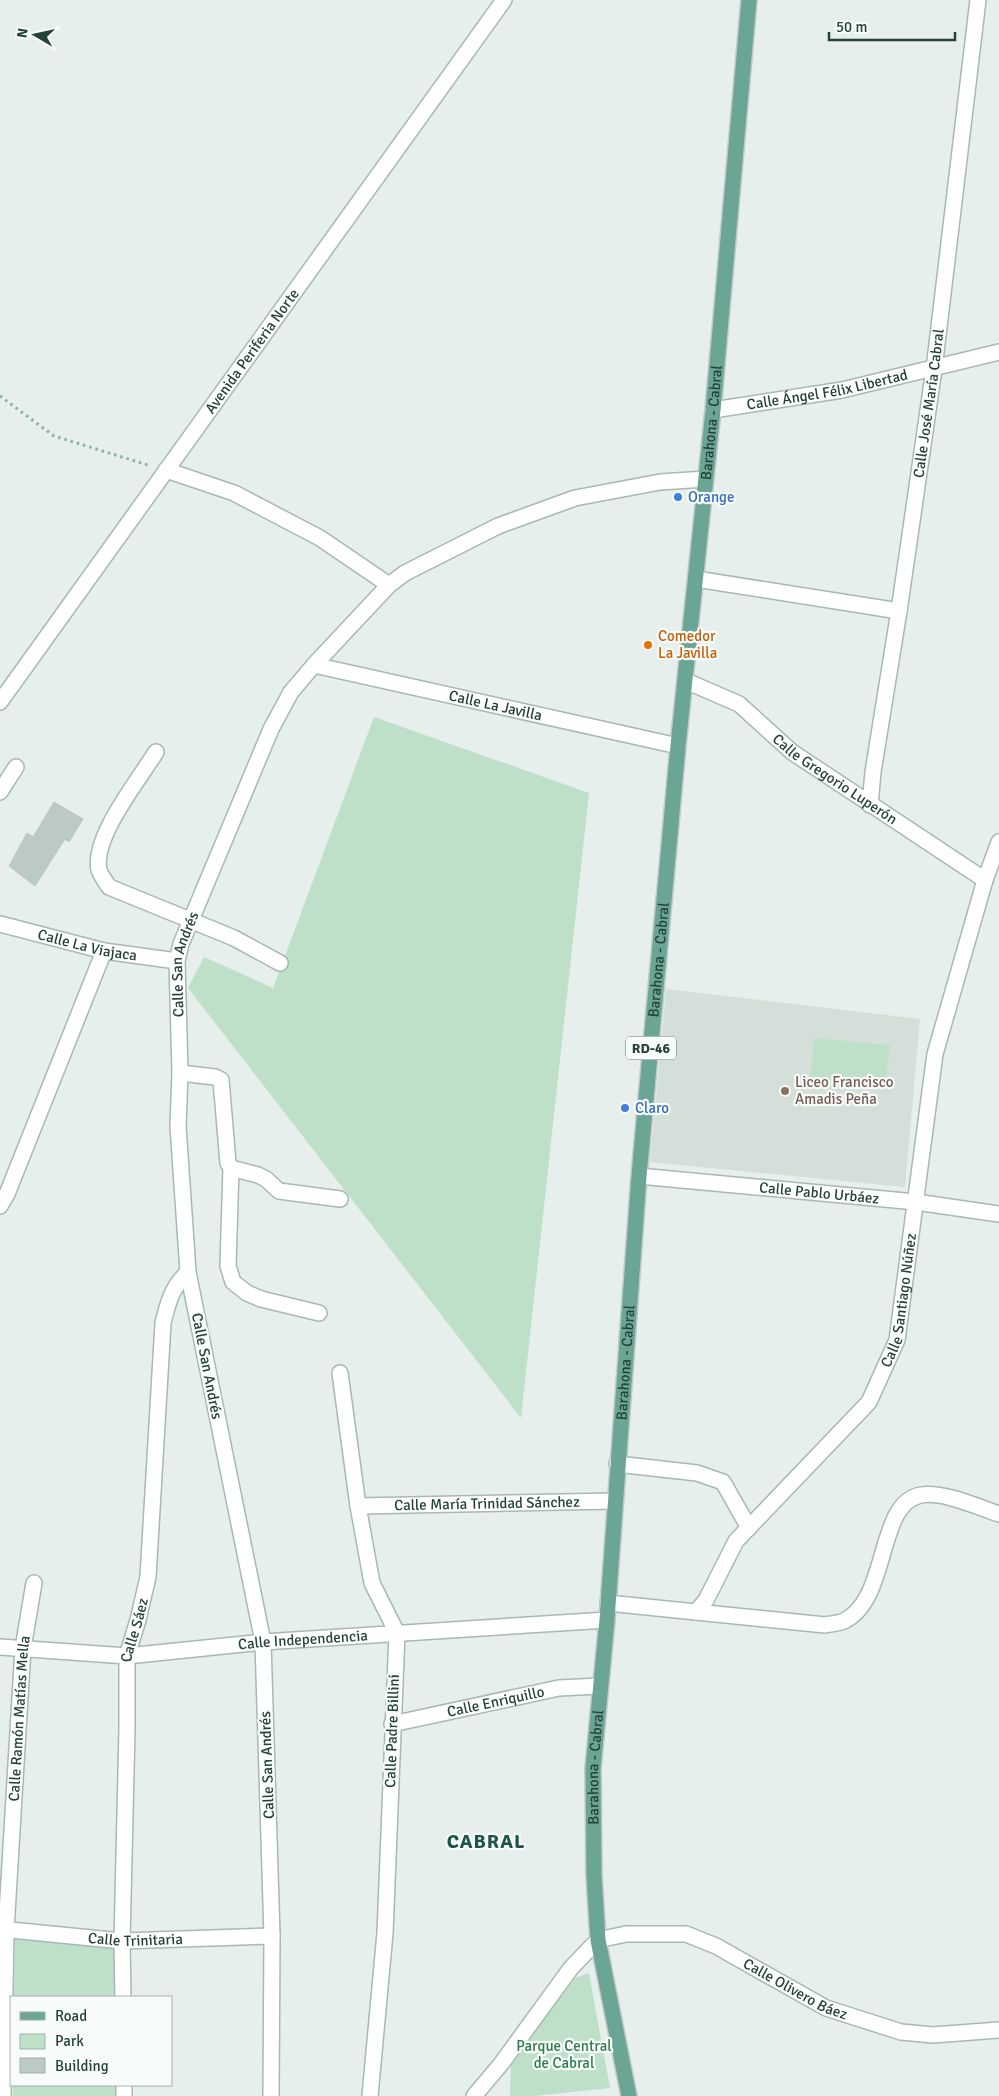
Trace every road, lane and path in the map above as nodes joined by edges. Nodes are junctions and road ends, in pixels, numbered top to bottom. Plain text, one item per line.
1 (504, 0) edge
2 (749, 0) edge
3 (978, 0) edge
4 (999, 352) edge
5 (934, 369) junction
6 (0, 396) edge
7 (713, 410) junction
8 (166, 470) junction
9 (706, 479) junction
10 (696, 579) junction
11 (389, 585) junction
12 (900, 611) junction
13 (314, 665) junction
14 (686, 681) junction
15 (0, 702) edge
16 (678, 746) junction
17 (156, 752) dead end
18 (16, 767) dead end
19 (0, 792) edge
20 (870, 804) junction
21 (999, 842) edge
22 (985, 880) junction
23 (191, 920) junction
24 (0, 924) edge
25 (104, 951) junction
26 (177, 961) junction
27 (280, 963) dead end
28 (180, 1073) junction
29 (231, 1168) junction
30 (639, 1176) junction
31 (340, 1199) dead end
32 (916, 1202) junction
33 (0, 1206) edge
34 (999, 1214) edge
35 (188, 1272) junction
36 (319, 1313) dead end
37 (340, 1373) dead end
38 (618, 1464) junction
39 (615, 1502) junction
40 (358, 1506) junction
41 (999, 1514) edge
42 (749, 1528) junction
43 (34, 1583) dead end
44 (608, 1603) junction
45 (696, 1612) junction
46 (607, 1620) junction
47 (397, 1633) junction
48 (263, 1642) junction
49 (0, 1647) edge
50 (23, 1648) junction
51 (126, 1656) junction
52 (600, 1686) junction
53 (392, 1724) junction
54 (3, 1929) edge
55 (272, 1936) junction
56 (598, 1940) junction
57 (122, 1941) junction
58 (123, 1996) edge
59 (999, 2030) edge
60 (3, 2096) edge
61 (271, 2096) edge
62 (370, 2096) edge
63 (474, 2096) edge
64 (629, 2096) edge

1 - 8 street, Avenida Periferia Norte
2 - 7 main road, Barahona - Cabral / RD-46
3 - 5 street, Calle José María Cabral
4 - 5 street, Calle Ángel Félix Libertad
5 - 7 street, Calle Ángel Félix Libertad
5 - 12 street, Calle José María Cabral
6 - 8 path
7 - 9 main road, Barahona - Cabral / RD-46
8 - 11 street
8 - 15 street, Avenida Periferia Norte
9 - 10 main road, Barahona - Cabral / RD-46
9 - 11 street, Calle San Andrés
10 - 12 street
10 - 14 main road, Barahona - Cabral / RD-46
11 - 13 street, Calle San Andrés
12 - 20 street, Calle José María Cabral
13 - 16 street, Calle La Javilla
13 - 23 street, Calle San Andrés
14 - 16 main road, Barahona - Cabral / RD-46
14 - 20 street, Calle Gregorio Luperón
16 - 30 main road, Barahona - Cabral / RD-46
17 - 23 street
18 - 19 street
20 - 22 street, Calle Gregorio Luperón
21 - 22 street, Calle Santiago Núñez
22 - 32 street, Calle Santiago Núñez
23 - 26 street, Calle San Andrés
23 - 27 street
24 - 25 street, Calle La Viajaca
25 - 26 street, Calle La Viajaca
25 - 33 street
26 - 28 street, Calle San Andrés
28 - 29 street
28 - 35 street, Calle San Andrés
29 - 31 street
29 - 36 street
30 - 32 street, Calle Pablo Urbáez
30 - 38 main road, Barahona - Cabral / RD-46
32 - 34 street, Calle Pablo Urbáez
32 - 42 street, Calle Santiago Núñez
35 - 48 street, Calle San Andrés
35 - 51 street, Calle Sáez
37 - 40 street, Calle Padre Billini
38 - 39 main road, Barahona - Cabral / RD-46
38 - 42 street
39 - 40 street, Calle María Trinidad Sánchez
39 - 44 main road, Barahona - Cabral / RD-46
40 - 47 street, Calle Padre Billini
41 - 45 street
42 - 45 street, Calle Santiago Núñez
43 - 50 street, Calle Ramón Matías Mella
44 - 45 street
44 - 46 main road, Barahona - Cabral / RD-46
46 - 47 street, Calle Independencia
46 - 52 main road, Barahona - Cabral / RD-46
47 - 48 street, Calle Independencia
47 - 53 street, Calle Padre Billini
48 - 51 street, Calle Independencia
48 - 55 street, Calle San Andrés
49 - 50 street, Calle Independencia
50 - 51 street, Calle Independencia
50 - 54 street, Calle Ramón Matías Mella
51 - 57 street, Calle Sáez
52 - 53 street, Calle Enriquillo
52 - 56 main road, Barahona - Cabral / RD-46
53 - 62 street, Calle Padre Billini
54 - 57 street, Calle Trinitaria
54 - 60 street, Calle Ramón Matías Mella
55 - 57 street, Calle Trinitaria
55 - 61 street, Calle San Andrés
56 - 59 street, Calle Olivero Báez
56 - 63 street
56 - 64 main road, Barahona - Cabral / RD-46
57 - 58 street, Calle Sáez

